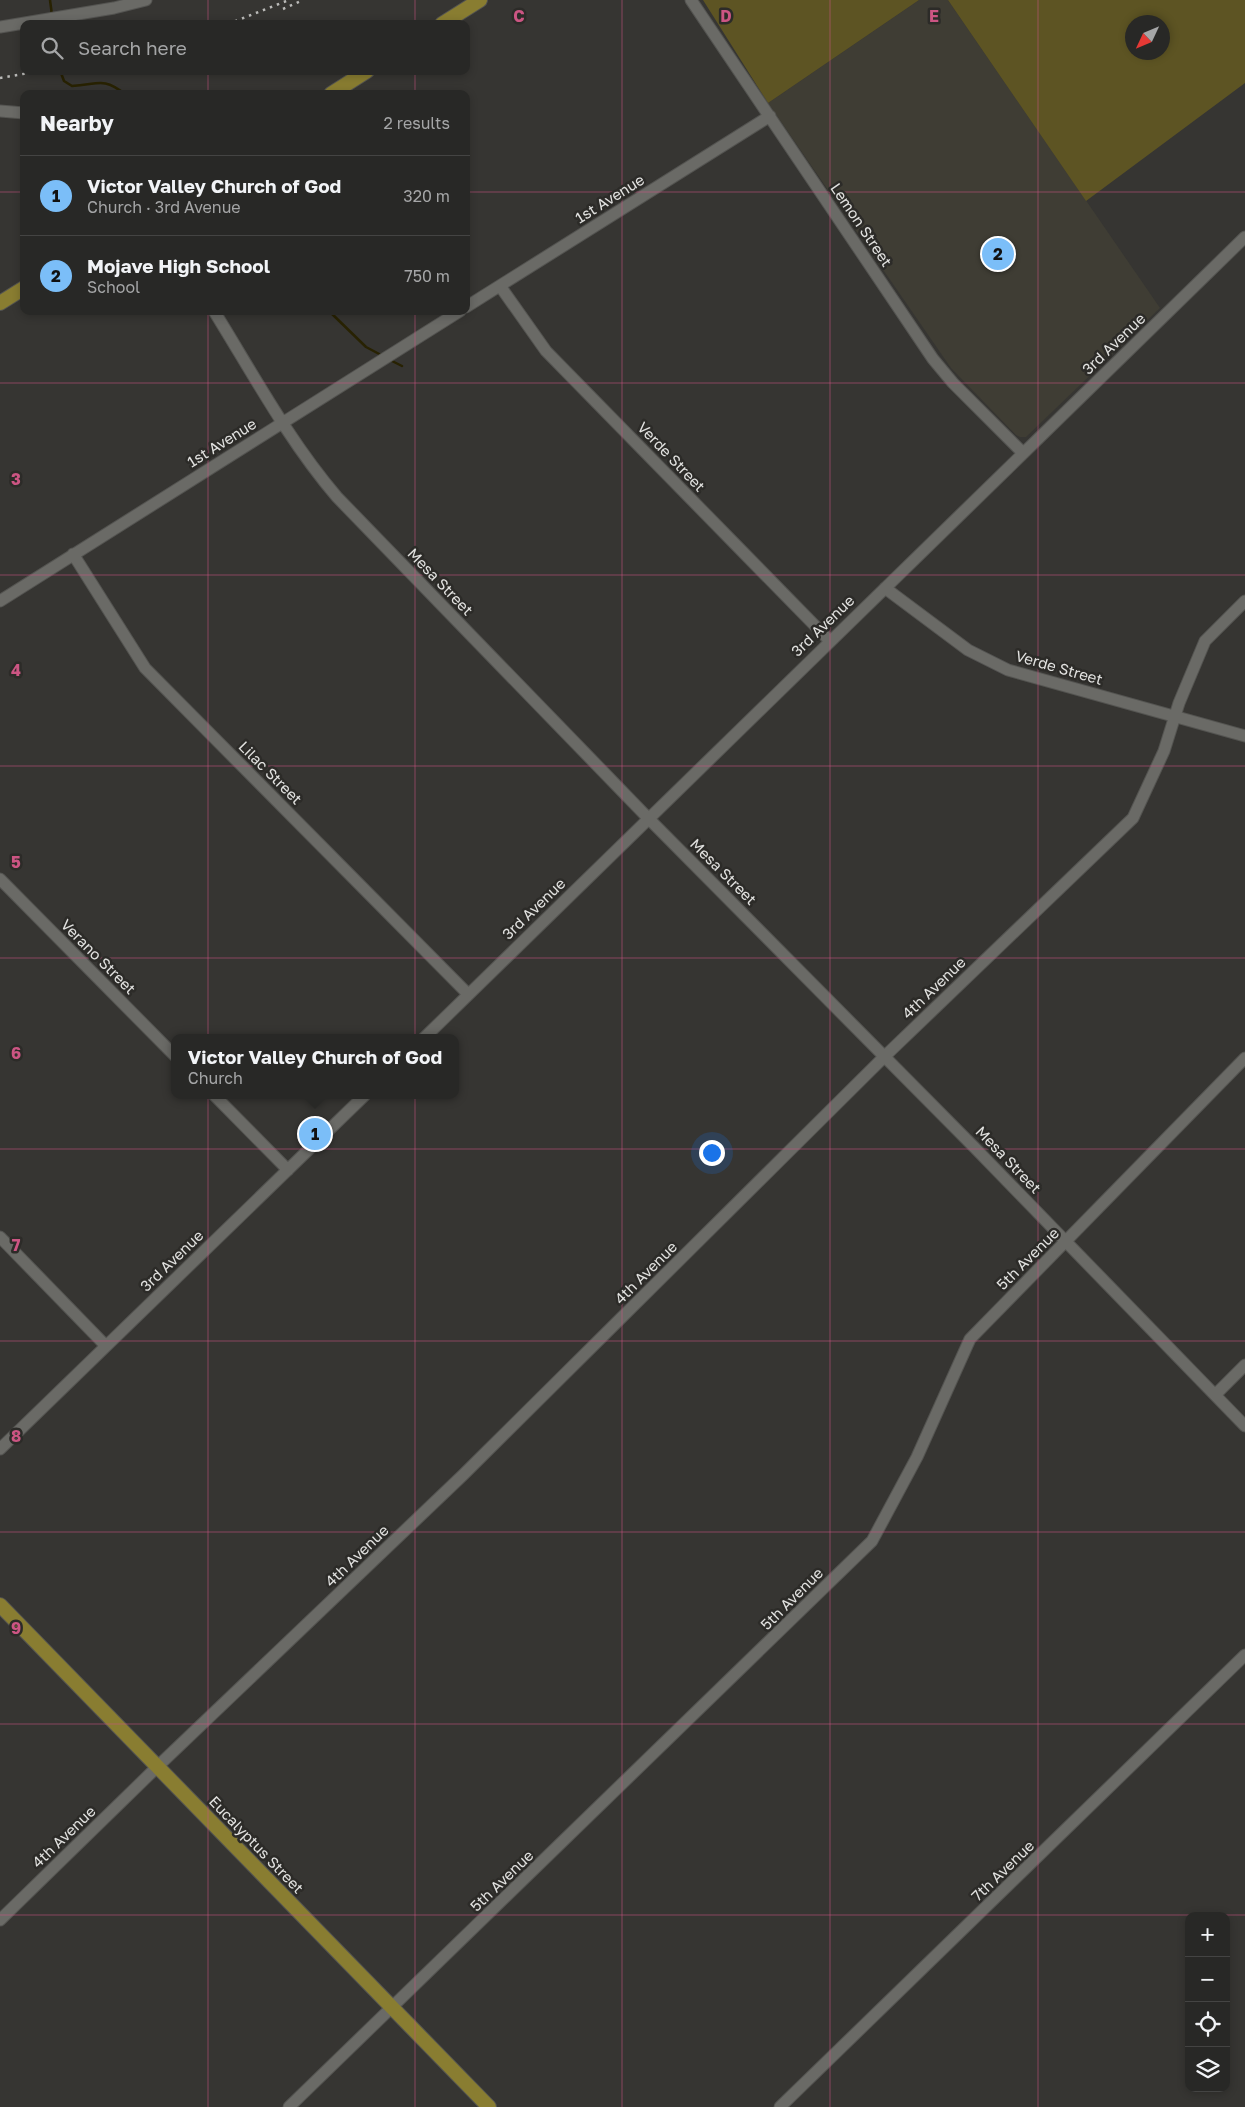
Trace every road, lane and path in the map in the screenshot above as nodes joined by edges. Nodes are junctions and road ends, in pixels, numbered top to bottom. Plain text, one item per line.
1 (146, 0) edge
2 (480, 0) edge
3 (691, 0) edge
4 (41, 20) edge
5 (448, 20) edge
6 (20, 24) edge
7 (0, 27) edge
8 (361, 75) edge
9 (337, 90) edge
10 (0, 111) edge
11 (20, 113) edge
12 (770, 116) junction
13 (1245, 237) edge
14 (500, 286) junction
15 (20, 290) edge
16 (0, 303) edge
17 (470, 305) edge
18 (216, 315) edge
19 (454, 315) edge
20 (283, 422) junction
21 (1023, 453) junction
22 (73, 554) junction
23 (885, 588) junction
24 (0, 601) edge
25 (1245, 601) edge
26 (829, 640) junction
27 (1175, 716) junction
28 (1245, 736) edge
29 (649, 819) junction
30 (0, 879) edge
31 (468, 994) junction
32 (428, 1034) edge
33 (171, 1052) edge
34 (885, 1056) junction
35 (1245, 1058) edge
36 (218, 1099) edge
37 (361, 1099) edge
38 (288, 1170) junction
39 (0, 1237) edge
40 (1066, 1241) junction
41 (106, 1346) junction
42 (1245, 1366) edge
43 (1215, 1395) junction
44 (1245, 1426) edge
45 (0, 1449) edge
46 (0, 1606) edge
47 (1245, 1656) edge
48 (157, 1767) junction
49 (0, 1920) edge
50 (391, 2007) junction
51 (289, 2107) edge
52 (489, 2107) edge
53 (780, 2107) edge

1 - 4 street
2 - 5 main road
3 - 12 street, Lemon Street
6 - 7 street
8 - 9 main road
10 - 11 street
12 - 14 street, 1st Avenue
12 - 21 street, Lemon Street
13 - 21 street, 3rd Avenue
14 - 17 street, 1st Avenue
14 - 26 street, Verde Street
15 - 16 main road
18 - 20 street, Mesa Street
19 - 20 street, 1st Avenue
20 - 22 street, 1st Avenue
20 - 29 street, Mesa Street
21 - 23 street, 3rd Avenue
22 - 24 street, 1st Avenue
22 - 31 street, Lilac Street
23 - 26 street, 3rd Avenue
23 - 27 street, Verde Street
25 - 27 street, 4th Avenue
26 - 29 street, 3rd Avenue
27 - 28 street, Verde Street
27 - 34 street, 4th Avenue
29 - 31 street, 3rd Avenue
29 - 34 street, Mesa Street
30 - 33 street, Verano Street
31 - 32 street, 3rd Avenue
34 - 40 street, Mesa Street
34 - 48 street, 4th Avenue
35 - 40 street, 5th Avenue
36 - 38 street
37 - 38 street, 3rd Avenue
38 - 41 street, 3rd Avenue
39 - 41 street
40 - 43 street, Mesa Street
40 - 50 street, 5th Avenue
41 - 45 street, 3rd Avenue
42 - 43 street
43 - 44 street, Mesa Street
46 - 48 main road, Eucalyptus Street
47 - 53 street, 7th Avenue
48 - 49 street, 4th Avenue
48 - 50 main road, Eucalyptus Street
50 - 51 street, 5th Avenue
50 - 52 main road, Eucalyptus Street

